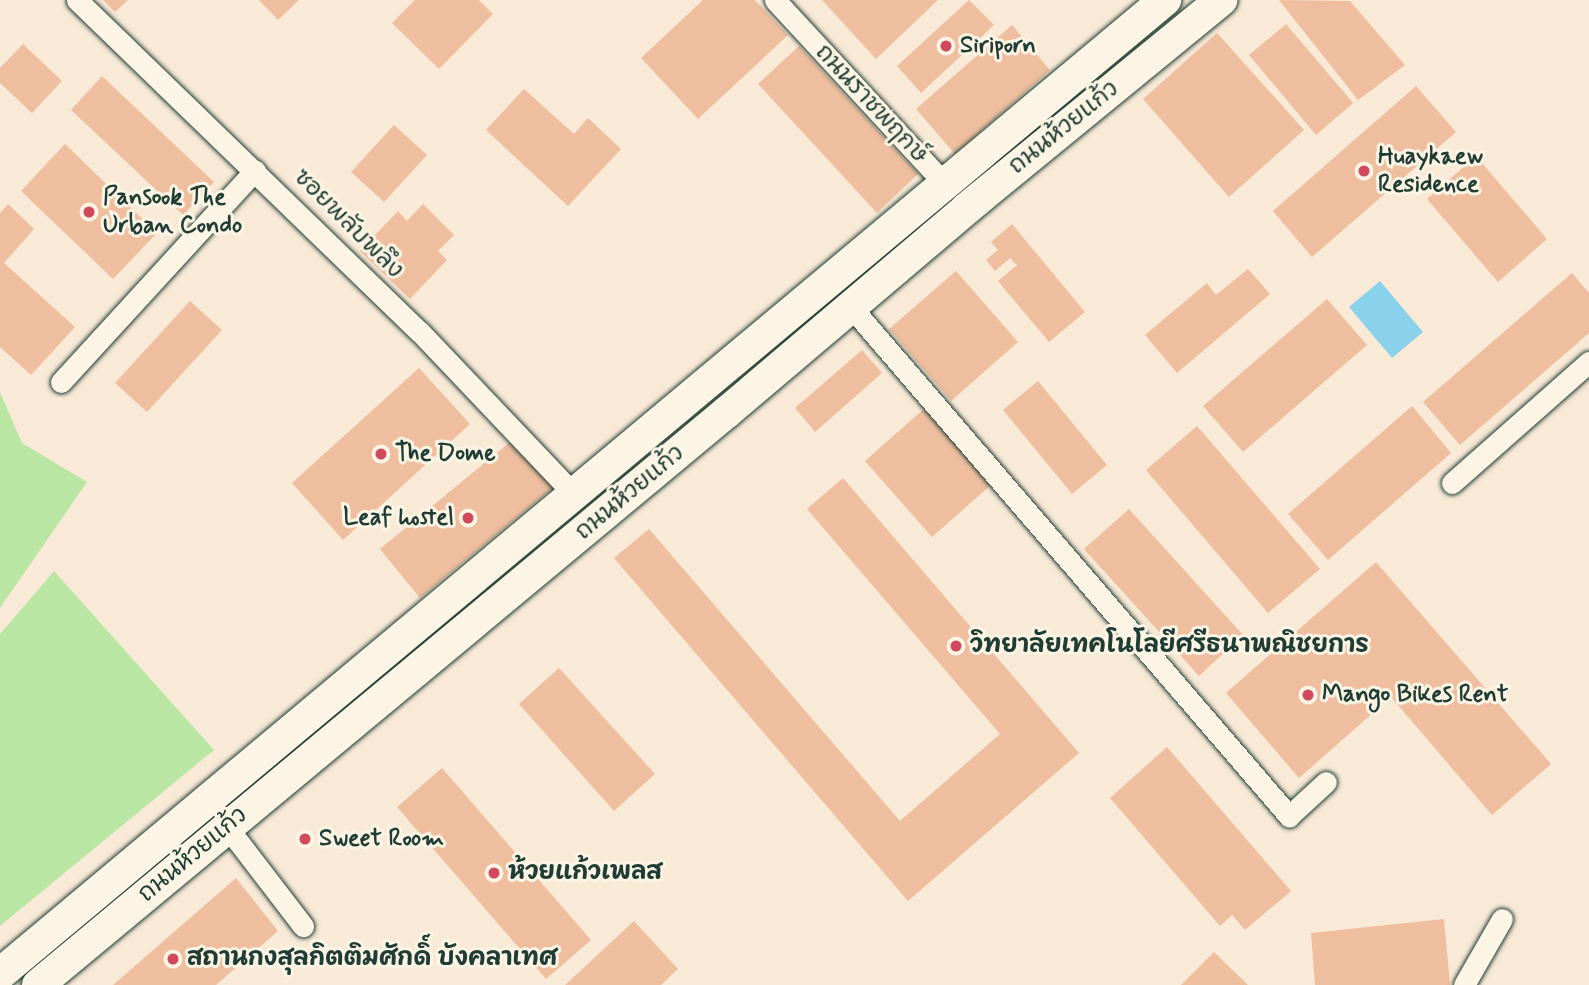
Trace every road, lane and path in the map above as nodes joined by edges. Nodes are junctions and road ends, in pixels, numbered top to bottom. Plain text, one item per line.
1 (77, 0) edge
2 (775, 0) edge
3 (1165, 0) edge
4 (1221, 0) edge
5 (255, 170) junction
6 (944, 183) junction
7 (966, 209) junction
8 (850, 307) junction
9 (1589, 362) edge
10 (61, 382) dead end
11 (1452, 483) dead end
12 (574, 494) junction
13 (1326, 782) dead end
14 (227, 827) junction
15 (1502, 919) dead end
16 (303, 926) dead end
17 (10, 966) edge
18 (39, 985) edge
19 (1464, 985) edge

1 - 5 street, ซอยพลับพลึง
2 - 6 street, ถนนราชพฤกษ์
3 - 6 main road, ถนนห้วยแก้ว
4 - 7 main road, ถนนห้วยแก้ว
5 - 10 street
5 - 12 street, ซอยพลับพลึง
6 - 7 main road, ถนนราชพฤกษ์
6 - 12 main road, ถนนห้วยแก้ว
7 - 8 main road, ถนนห้วยแก้ว
8 - 13 street
8 - 14 main road, ถนนห้วยแก้ว
9 - 11 street
12 - 17 main road, ถนนห้วยแก้ว
14 - 16 street
14 - 18 main road, ถนนห้วยแก้ว
15 - 19 street
17 - 18 main road

